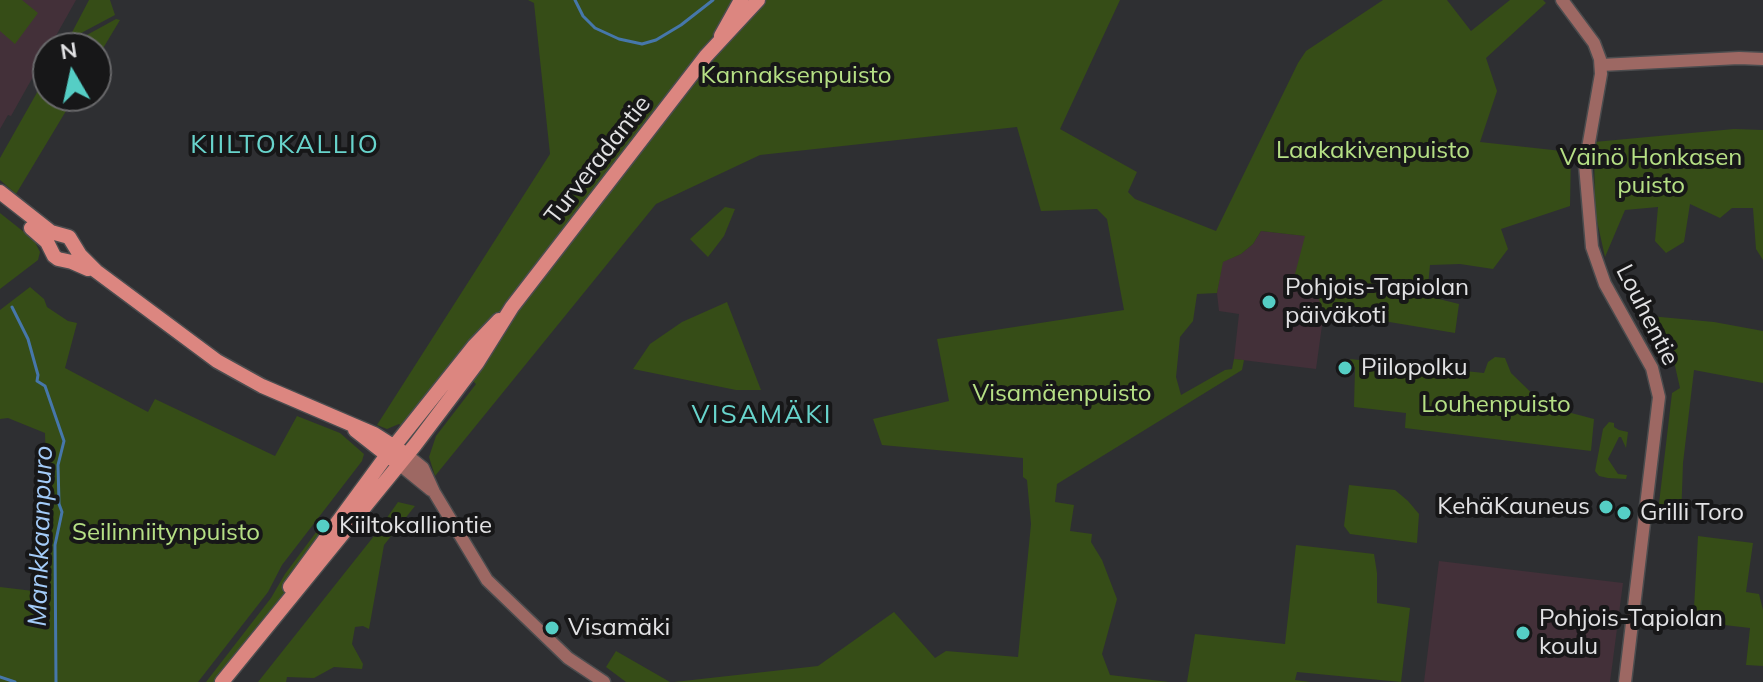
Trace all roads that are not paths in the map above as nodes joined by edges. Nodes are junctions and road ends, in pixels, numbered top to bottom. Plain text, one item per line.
1 (741, 0) edge
2 (758, 0) edge
3 (1562, 0) edge
4 (719, 40) junction
5 (1763, 59) edge
6 (1601, 65) junction
7 (0, 192) edge
8 (0, 204) edge
9 (55, 241) junction
10 (71, 254) junction
11 (397, 455) junction
12 (222, 682) edge
13 (604, 682) edge
14 (1625, 682) edge

1 - 4 main road, Turveradantie
2 - 4 main road, Turveradantie
3 - 6 street
4 - 11 main road, Turveradantie
5 - 6 street
6 - 14 street, Louhentie
7 - 9 main road
8 - 9 main road
9 - 10 main road
9 - 10 main road
10 - 11 main road
11 - 12 main road, Turveradantie
11 - 13 street

